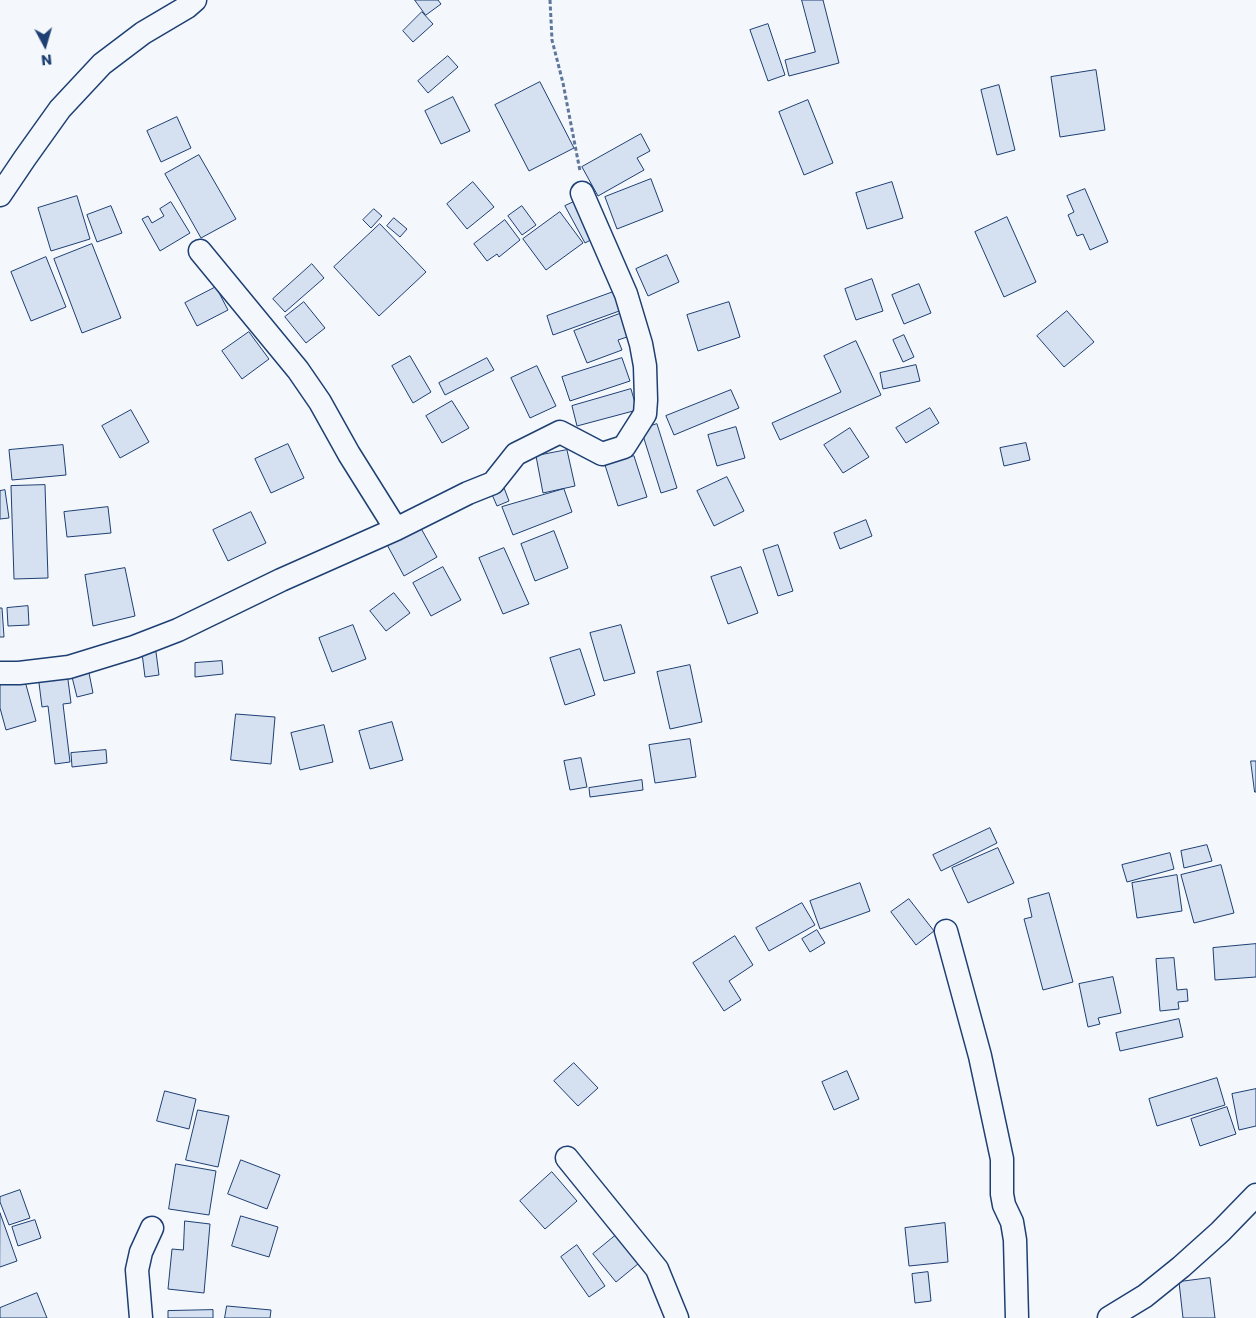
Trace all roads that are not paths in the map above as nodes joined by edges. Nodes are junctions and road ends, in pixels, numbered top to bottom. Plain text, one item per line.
1 (195, 0) edge
2 (582, 193) road end
3 (0, 195) edge
4 (200, 251) dead end
5 (396, 529) junction
6 (0, 673) edge
7 (946, 931) dead end
8 (567, 1158) dead end
9 (1256, 1195) edge
10 (152, 1228) dead end
11 (141, 1318) edge
12 (677, 1318) edge
13 (1017, 1318) edge
14 (1109, 1318) edge

1 - 3 street
2 - 5 street
4 - 5 street
5 - 6 street
7 - 13 street
8 - 12 street
9 - 14 street
10 - 11 street

